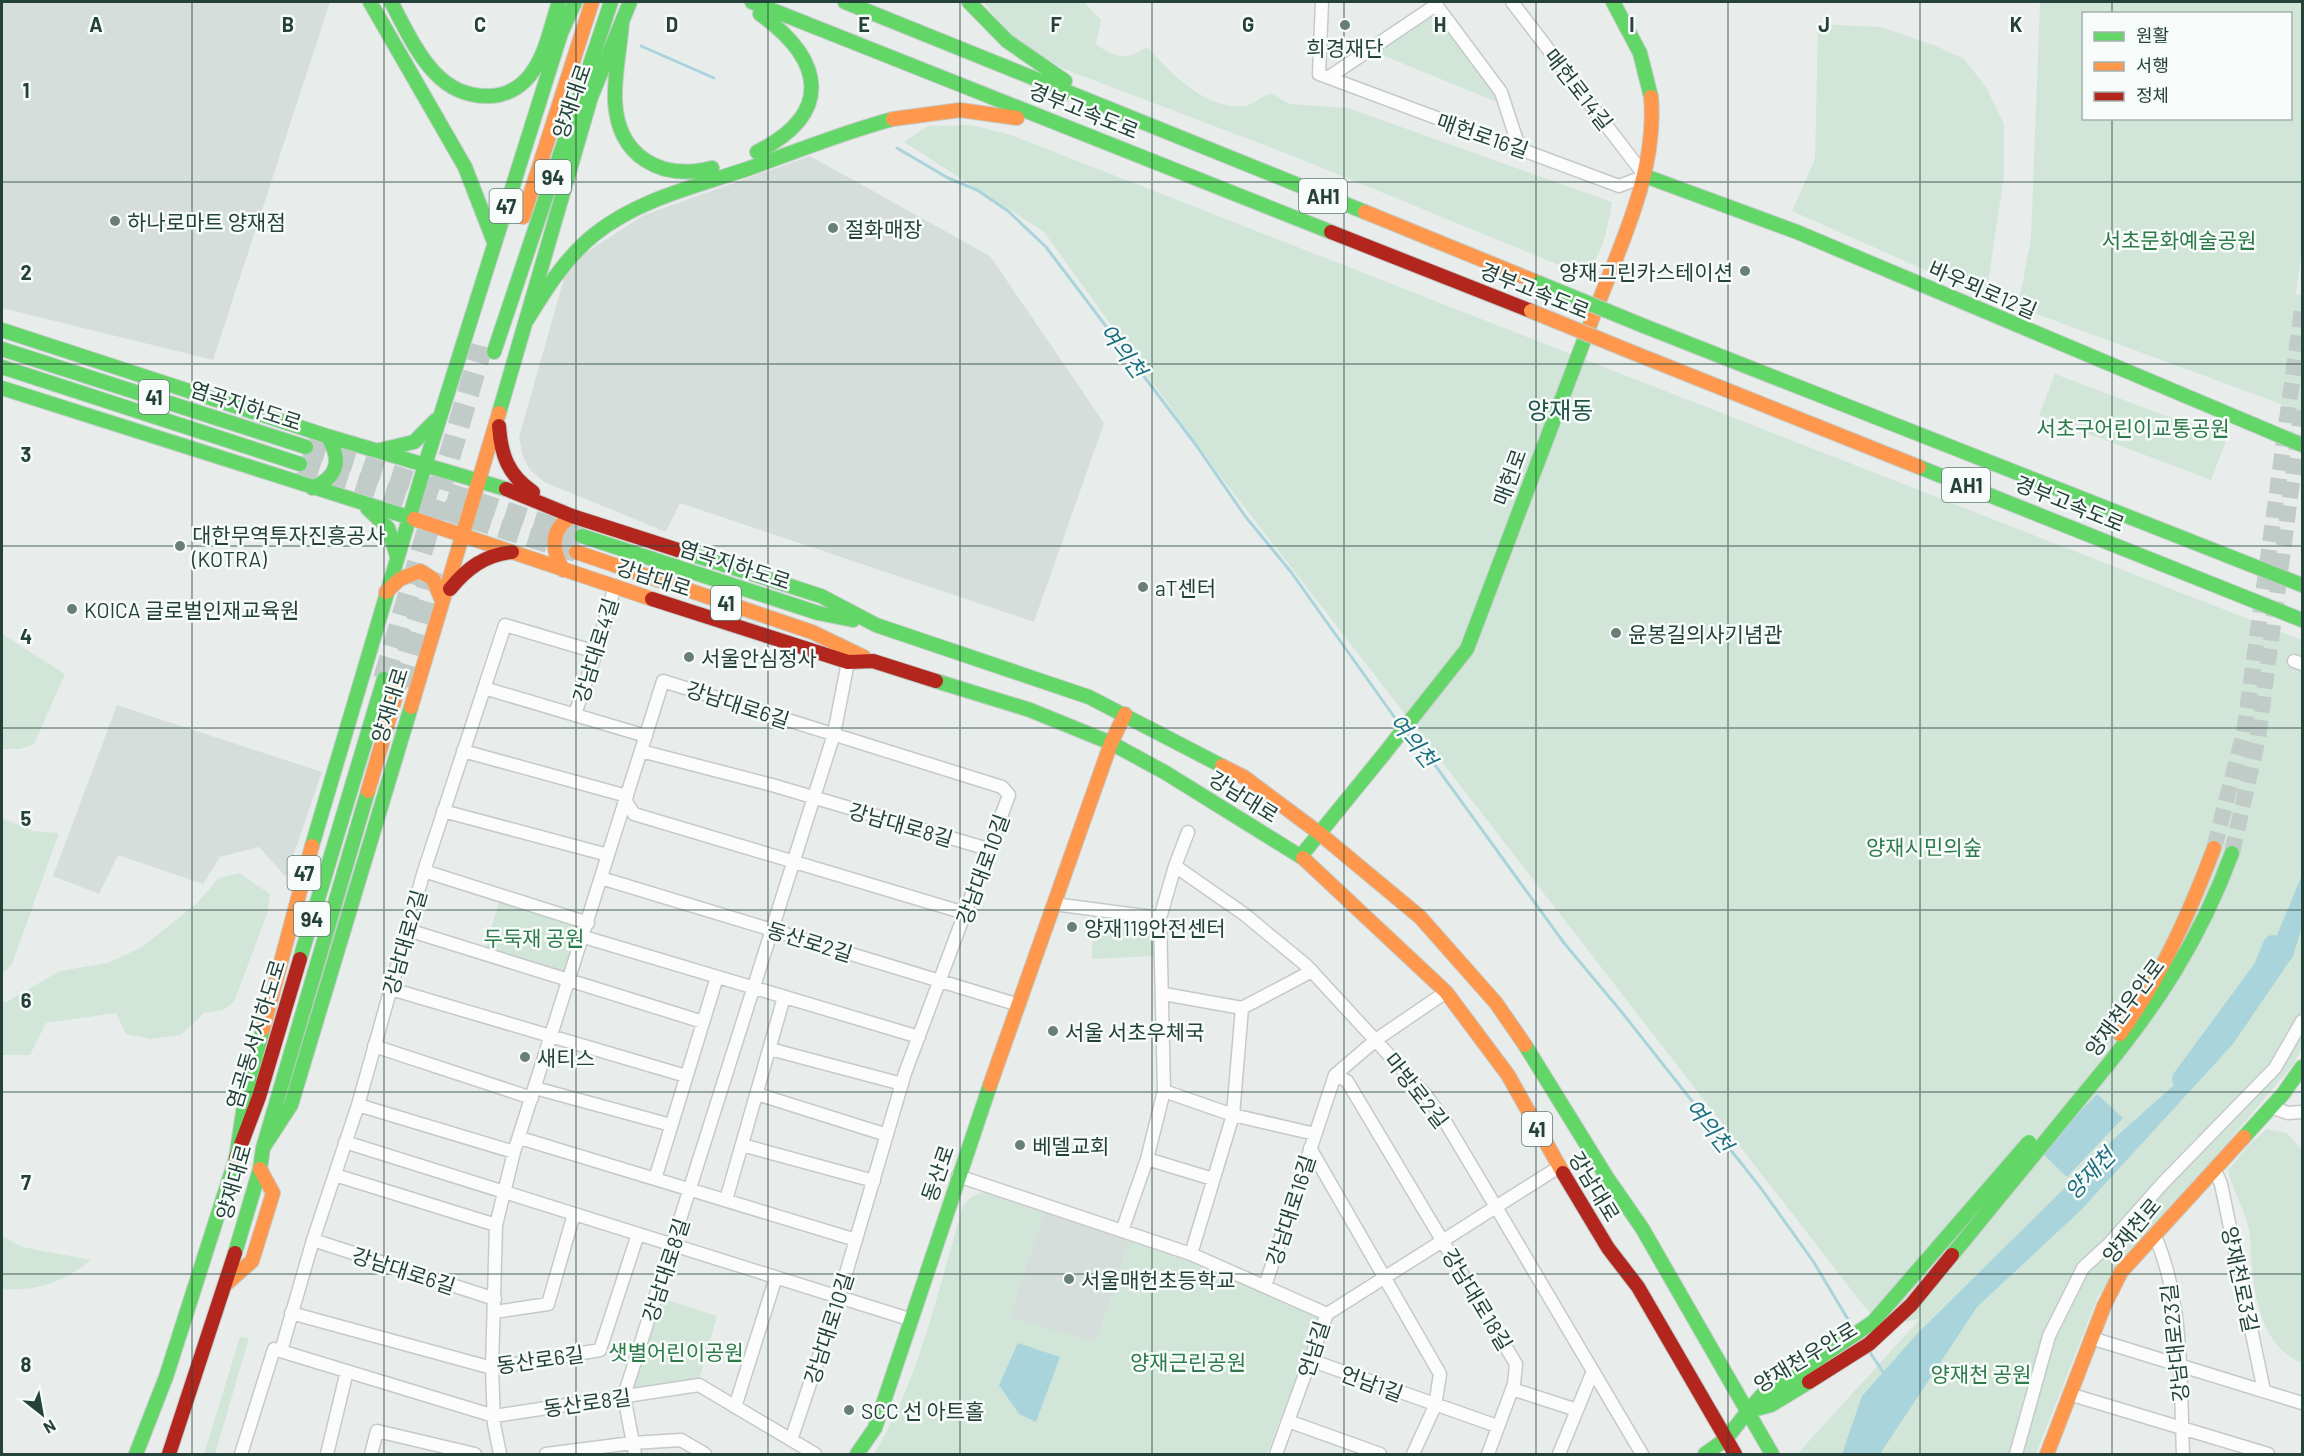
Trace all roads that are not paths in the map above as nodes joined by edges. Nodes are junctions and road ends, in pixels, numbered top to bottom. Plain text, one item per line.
1 (370, 2) edge
2 (392, 2) edge
3 (559, 2) edge
4 (566, 2) edge
5 (575, 2) edge
6 (592, 2) edge
7 (611, 2) edge
8 (630, 2) edge
9 (738, 2) edge
10 (752, 2) edge
11 (845, 2) edge
12 (969, 2) edge
13 (1322, 2) edge
14 (1512, 2) edge
15 (1613, 2) edge
16 (1435, 4) edge
17 (622, 23) junction
18 (561, 33) junction
19 (1324, 75) junction
20 (1107, 109) junction
21 (1102, 140) junction
22 (1519, 147) junction
23 (1645, 176) junction
24 (517, 235) dead end
25 (494, 242) junction
26 (503, 279) dead end
27 (527, 320) junction
28 (2, 330) edge
29 (2, 349) edge
30 (2, 368) edge
31 (2, 388) edge
32 (505, 394) junction
33 (442, 413) junction
34 (327, 436) junction
35 (2302, 445) edge
36 (306, 447) tunnel mouth
37 (371, 450) junction
38 (300, 464) tunnel mouth
39 (425, 465) junction
40 (479, 479) junction
41 (312, 488) junction
42 (354, 501) junction
43 (572, 516) junction
44 (409, 518) junction
45 (462, 534) junction
46 (582, 536) tunnel mouth
47 (515, 552) junction
48 (576, 552) tunnel mouth
49 (397, 555) junction
50 (562, 570) junction
51 (2302, 585) edge
52 (615, 586) junction
53 (386, 592) junction
54 (442, 601) junction
55 (2300, 619) edge
56 (876, 625) junction
57 (596, 652) junction
58 (873, 661) junction
59 (848, 662) junction
60 (384, 679) tunnel mouth
61 (399, 685) tunnel mouth
62 (484, 688) junction
63 (575, 714) junction
64 (1125, 714) junction
65 (834, 734) junction
66 (646, 736) junction
67 (1111, 743) junction
68 (463, 751) junction
69 (641, 751) junction
70 (626, 798) junction
71 (813, 798) junction
72 (443, 811) junction
73 (1188, 832) dead end
74 (1319, 833) junction
75 (2214, 848) tunnel mouth
76 (988, 849) junction
77 (2232, 853) tunnel mouth
78 (608, 855) junction
79 (1301, 856) junction
80 (794, 860) junction
81 (1175, 866) junction
82 (424, 871) junction
83 (601, 878) junction
84 (1054, 904) junction
85 (965, 913) junction
86 (1161, 918) junction
87 (588, 923) junction
88 (771, 929) junction
89 (408, 930) junction
90 (584, 938) junction
91 (1312, 971) junction
92 (717, 977) junction
93 (569, 979) junction
94 (941, 982) junction
95 (753, 988) junction
96 (391, 989) junction
97 (1446, 992) junction
98 (1164, 994) junction
99 (784, 998) junction
100 (1019, 1005) junction
101 (1242, 1008) junction
102 (2302, 1021) edge
103 (703, 1022) junction
104 (551, 1035) junction
105 (918, 1037) junction
106 (1377, 1040) junction
107 (374, 1046) junction
108 (770, 1049) junction
109 (2302, 1067) edge
110 (1335, 1075) junction
111 (2094, 1075) junction
112 (686, 1076) junction
113 (902, 1084) junction
114 (1164, 1091) junction
115 (534, 1093) junction
116 (757, 1094) junction
117 (358, 1106) junction
118 (2271, 1107) junction
119 (2302, 1112) edge
120 (1233, 1115) junction
121 (671, 1125) junction
122 (1315, 1134) junction
123 (887, 1135) junction
124 (520, 1138) junction
125 (345, 1142) junction
126 (742, 1145) junction
127 (263, 1148) junction
128 (1310, 1148) junction
129 (514, 1152) junction
130 (236, 1158) junction
131 (1147, 1159) junction
132 (1559, 1167) junction
133 (2214, 1168) junction
134 (260, 1169) junction
135 (335, 1175) junction
136 (958, 1176) junction
137 (655, 1179) junction
138 (1213, 1179) junction
139 (873, 1181) junction
140 (690, 1190) junction
141 (503, 1192) junction
142 (726, 1200) junction
143 (1496, 1207) junction
144 (574, 1214) junction
145 (496, 1225) junction
146 (1122, 1231) junction
147 (638, 1234) junction
148 (2154, 1234) junction
149 (313, 1240) junction
150 (856, 1240) junction
151 (1443, 1241) junction
152 (673, 1245) junction
153 (1191, 1254) junction
154 (776, 1277) junction
155 (1384, 1278) junction
156 (225, 1285) junction
157 (1265, 1286) junction
158 (839, 1297) junction
159 (495, 1305) junction
160 (291, 1313) junction
161 (1327, 1314) junction
162 (909, 1319) junction
163 (2091, 1338) junction
164 (277, 1350) junction
165 (1310, 1360) junction
166 (2179, 1366) junction
167 (492, 1368) junction
168 (346, 1371) junction
169 (1593, 1371) junction
170 (166, 1377) junction
171 (1512, 1389) junction
172 (2264, 1391) junction
173 (2069, 1394) junction
174 (624, 1396) junction
175 (2302, 1403) edge
176 (1435, 1406) junction
177 (735, 1407) junction
178 (1577, 1410) junction
179 (1748, 1411) junction
180 (494, 1416) junction
181 (184, 1417) junction
182 (1288, 1421) junction
183 (1497, 1426) junction
184 (2181, 1426) junction
185 (1726, 1439) junction
186 (791, 1440) junction
187 (633, 1449) edge
188 (1772, 1453) edge
189 (136, 1455) edge
190 (149, 1455) edge
191 (169, 1455) edge
192 (177, 1455) edge
193 (241, 1455) edge
194 (327, 1455) edge
195 (371, 1455) edge
196 (475, 1455) edge
197 (500, 1455) edge
198 (546, 1455) edge
199 (705, 1455) edge
200 (815, 1455) edge
201 (857, 1455) edge
202 (1276, 1455) edge
203 (1380, 1455) edge
204 (1413, 1455) edge
205 (1488, 1455) edge
206 (1559, 1455) edge
207 (1642, 1455) edge
208 (1705, 1455) edge
209 (1735, 1455) edge
210 (2016, 1455) edge
211 (2047, 1455) edge
212 (2183, 1455) edge
213 (2268, 1455) edge

1 - 25 main road
2 - 3 main road
4 - 18 main road
5 - 18 main road, 양재대로 / 47
6 - 24 main road, 양재대로 / 94
7 - 26 main road, 양재대로 / 94
8 - 17 main road, 양재대로 / 47
9 - 17 main road
10 - 21 main road, 경부고속도로 / AH1
11 - 20 main road, 경부고속도로 / AH1
12 - 20 main road
13 - 19 street
14 - 23 street, 매헌로14길
15 - 23 main road, 매헌로
16 - 19 street
16 - 22 street
17 - 27 main road, 양재대로 / 47
18 - 25 main road, 양재대로 / 47
19 - 22 street, 매헌로16길
20 - 51 main road, 경부고속도로 / AH1, bridge
21 - 27 main road
21 - 55 main road, 경부고속도로 / AH1, bridge
22 - 23 street, 매헌로16길
23 - 35 main road, 바우뫼로12길
23 - 74 main road, 매헌로, bridge
25 - 33 main road, 양재대로 / 47
27 - 32 main road, 양재대로 / 47
28 - 34 main road
29 - 36 main road, 염곡지하도로 / 41
30 - 38 main road, 염곡지하도로 / 41
31 - 41 main road, 강남대로
32 - 40 main road, 양재대로 / 47
32 - 43 main road
33 - 37 main road
33 - 39 main road, 양재대로 / 47
34 - 37 main road
34 - 41 main road
37 - 39 main road
39 - 40 main road
39 - 44 main road, 양재대로 / 47
40 - 43 main road
40 - 45 main road, 양재대로 / 47
41 - 42 main road, 강남대로
42 - 44 main road, 강남대로
42 - 49 main road
43 - 50 main road
43 - 56 main road, 강남대로
44 - 45 main road, 강남대로
44 - 49 main road, 양재대로 / 47
45 - 47 main road, 강남대로
45 - 54 main road, 양재대로 / 47
46 - 56 main road, 염곡지하도로 / 41
47 - 50 main road, 강남대로
47 - 54 main road
48 - 58 main road, 염곡지하도로 / 41
49 - 53 main road, 양재대로 / 47
50 - 52 main road, 강남대로
52 - 57 street, 강남대로4길
52 - 59 main road, 강남대로
53 - 54 main road
53 - 130 main road, 양재대로 / 47
54 - 127 main road, 양재대로 / 47
56 - 64 main road, 강남대로 / 41
57 - 62 street, 강남대로2길
57 - 63 street, 강남대로4길
58 - 59 main road, 강남대로
58 - 67 main road, 강남대로 / 41
59 - 65 street, 강남대로8길
60 - 130 main road, 염곡동서지하도로 / 94
61 - 127 main road, 염곡동서지하도로 / 94
62 - 63 street
62 - 68 street, 강남대로2길
63 - 66 street
64 - 67 main road, 동산로
64 - 74 main road, 강남대로 / 41
65 - 66 street, 강남대로6길
65 - 71 street, 강남대로8길
65 - 76 street, 강남대로10길
66 - 69 street, 강남대로6길
67 - 79 main road, 강남대로 / 41
67 - 84 main road, 동산로
68 - 70 street
68 - 72 street, 강남대로2길
69 - 70 street, 강남대로6길
69 - 71 street, 강남대로8길
70 - 78 street, 강남대로6길
70 - 80 street
71 - 76 street, 강남대로8길
71 - 80 street, 강남대로8길
72 - 78 street
72 - 82 street, 강남대로2길
73 - 81 street
74 - 79 main road, 매헌로
74 - 179 main road, 강남대로 / 41
75 - 111 main road, 양재천우안로
76 - 85 street, 강남대로10길
77 - 111 main road, 양재천우안로
78 - 83 street, 강남대로6길
79 - 97 main road, 강남대로 / 41
80 - 85 street
80 - 88 street, 강남대로8길
81 - 86 street
81 - 91 street, 마방로2길
82 - 87 street
82 - 89 street, 강남대로2길
83 - 87 street, 강남대로6길
83 - 88 street, 동산로2길
84 - 86 street
84 - 100 main road, 동산로
85 - 94 street, 강남대로10길
86 - 98 street
87 - 90 street, 강남대로6길
88 - 94 street, 동산로2길
88 - 95 street, 강남대로8길
89 - 93 street
89 - 96 street, 강남대로2길
90 - 92 street
90 - 93 street, 강남대로6길
91 - 101 street
91 - 106 street, 마방로2길
92 - 95 street
92 - 103 street
93 - 103 street
93 - 104 street, 강남대로6길
94 - 100 street, 동산로2길
94 - 105 street, 강남대로10길
95 - 99 street
95 - 140 street, 강남대로8길
96 - 104 street
96 - 107 street, 강남대로2길
97 - 106 street
97 - 132 main road, 강남대로 / 41
98 - 101 street
98 - 114 street
99 - 105 street
99 - 108 street
100 - 136 main road, 동산로
101 - 120 street
102 - 210 street
103 - 112 street
104 - 112 street
104 - 115 street, 강남대로6길
105 - 113 street, 강남대로10길
106 - 110 street
106 - 143 street, 마방로2길
107 - 115 street
107 - 117 street, 강남대로2길
108 - 113 street
108 - 116 street
109 - 118 main road, 양재천로
110 - 122 street, 강남대로16길
110 - 151 street, 강남대로18길
111 - 179 main road, 양재천우안로, bridge
111 - 179 main road, 양재천우안로, bridge
112 - 121 street
113 - 123 street, 강남대로10길
114 - 120 street, 강남대로16길
114 - 131 street
115 - 121 street
115 - 124 street, 강남대로6길
116 - 123 street
116 - 126 street
117 - 125 street, 강남대로2길
117 - 129 street
118 - 119 street
118 - 133 main road, 양재천로
120 - 122 street, 강남대로16길
120 - 138 street
121 - 137 street
122 - 128 street, 강남대로16길
123 - 139 street, 강남대로10길
124 - 129 street, 강남대로6길
124 - 137 street, 강남대로8길
125 - 135 street, 강남대로2길
125 - 141 street
126 - 139 street
126 - 142 street
127 - 134 main road, 양재대로 / 47
128 - 155 street
128 - 157 street, 강남대로16길
129 - 141 street, 강남대로6길
130 - 170 main road, 양재대로 / 47
131 - 138 street
131 - 146 street
132 - 143 street, 강남대로18길
132 - 185 main road, 강남대로 / 41
133 - 148 main road, 양재천로
133 - 172 street, 양재천로3길
134 - 156 main road, 양재대로 / 47
134 - 156 main road
135 - 145 street
135 - 149 street, 강남대로2길
136 - 146 street, 언남길
136 - 162 main road, 동산로
137 - 140 street, 강남대로8길
138 - 153 street
139 - 150 street, 강남대로10길
140 - 142 street, 강남대로8길
140 - 152 street, 강남대로8길
141 - 144 street
141 - 145 street, 강남대로6길
142 - 150 street, 강남대로8길
143 - 151 street, 강남대로18길
143 - 169 street, 마방로2길
144 - 147 street
144 - 159 street
145 - 159 street, 강남대로6길
146 - 153 street, 언남길
147 - 152 street
147 - 167 street, 동산로6길
148 - 163 main road, 양재천로
148 - 166 street, 강남대로23길
149 - 159 street, 강남대로6길
149 - 160 street, 강남대로2길
150 - 158 street, 강남대로10길
151 - 155 street, 강남대로18길
151 - 171 street, 강남대로18길
152 - 154 street
152 - 174 street, 강남대로8길
153 - 157 street, 언남길
154 - 158 street
154 - 177 street
155 - 161 street, 강남대로18길
155 - 176 street
156 - 181 main road, 양재대로 / 47
157 - 161 street, 언남길
158 - 162 street
158 - 186 street, 강남대로10길
159 - 167 street, 강남대로6길
160 - 164 street, 강남대로2길
160 - 167 street, 동산로6길
161 - 165 street, 언남길
162 - 201 main road, 동산로
163 - 166 street
163 - 173 main road, 양재천로
164 - 168 street, 동산로8길
164 - 193 street, 강남대로2길
165 - 176 street, 언남1길
165 - 182 street, 언남길
166 - 172 street
166 - 184 street, 강남대로23길
167 - 180 street, 강남대로6길
168 - 180 street, 동산로8길
168 - 194 street
169 - 178 street
169 - 207 street, 마방로2길
170 - 189 main road, 양재대로 / 47
170 - 190 main road, 양재대로 / 47
171 - 178 street
171 - 183 street, 강남대로18길
172 - 175 street
173 - 184 street
173 - 211 main road, 양재천로
174 - 177 street, 동산로8길
174 - 180 street, 동산로8길
174 - 187 street, 강남대로8길
176 - 183 street, 언남1길
176 - 204 street
177 - 186 street, 동산로8길
178 - 206 street
179 - 185 main road
179 - 188 main road, 강남대로 / 41
180 - 197 street, 강남대로6길
181 - 191 main road, 양재대로 / 47
181 - 192 main road, 양재대로
182 - 202 street, 언남길
182 - 203 street
183 - 205 street, 강남대로18길
184 - 212 street, 강남대로23길
184 - 213 street
185 - 208 main road
185 - 209 main road, 강남대로 / 41
186 - 200 street, 동산로8길
187 - 198 street
187 - 199 street
195 - 196 street

